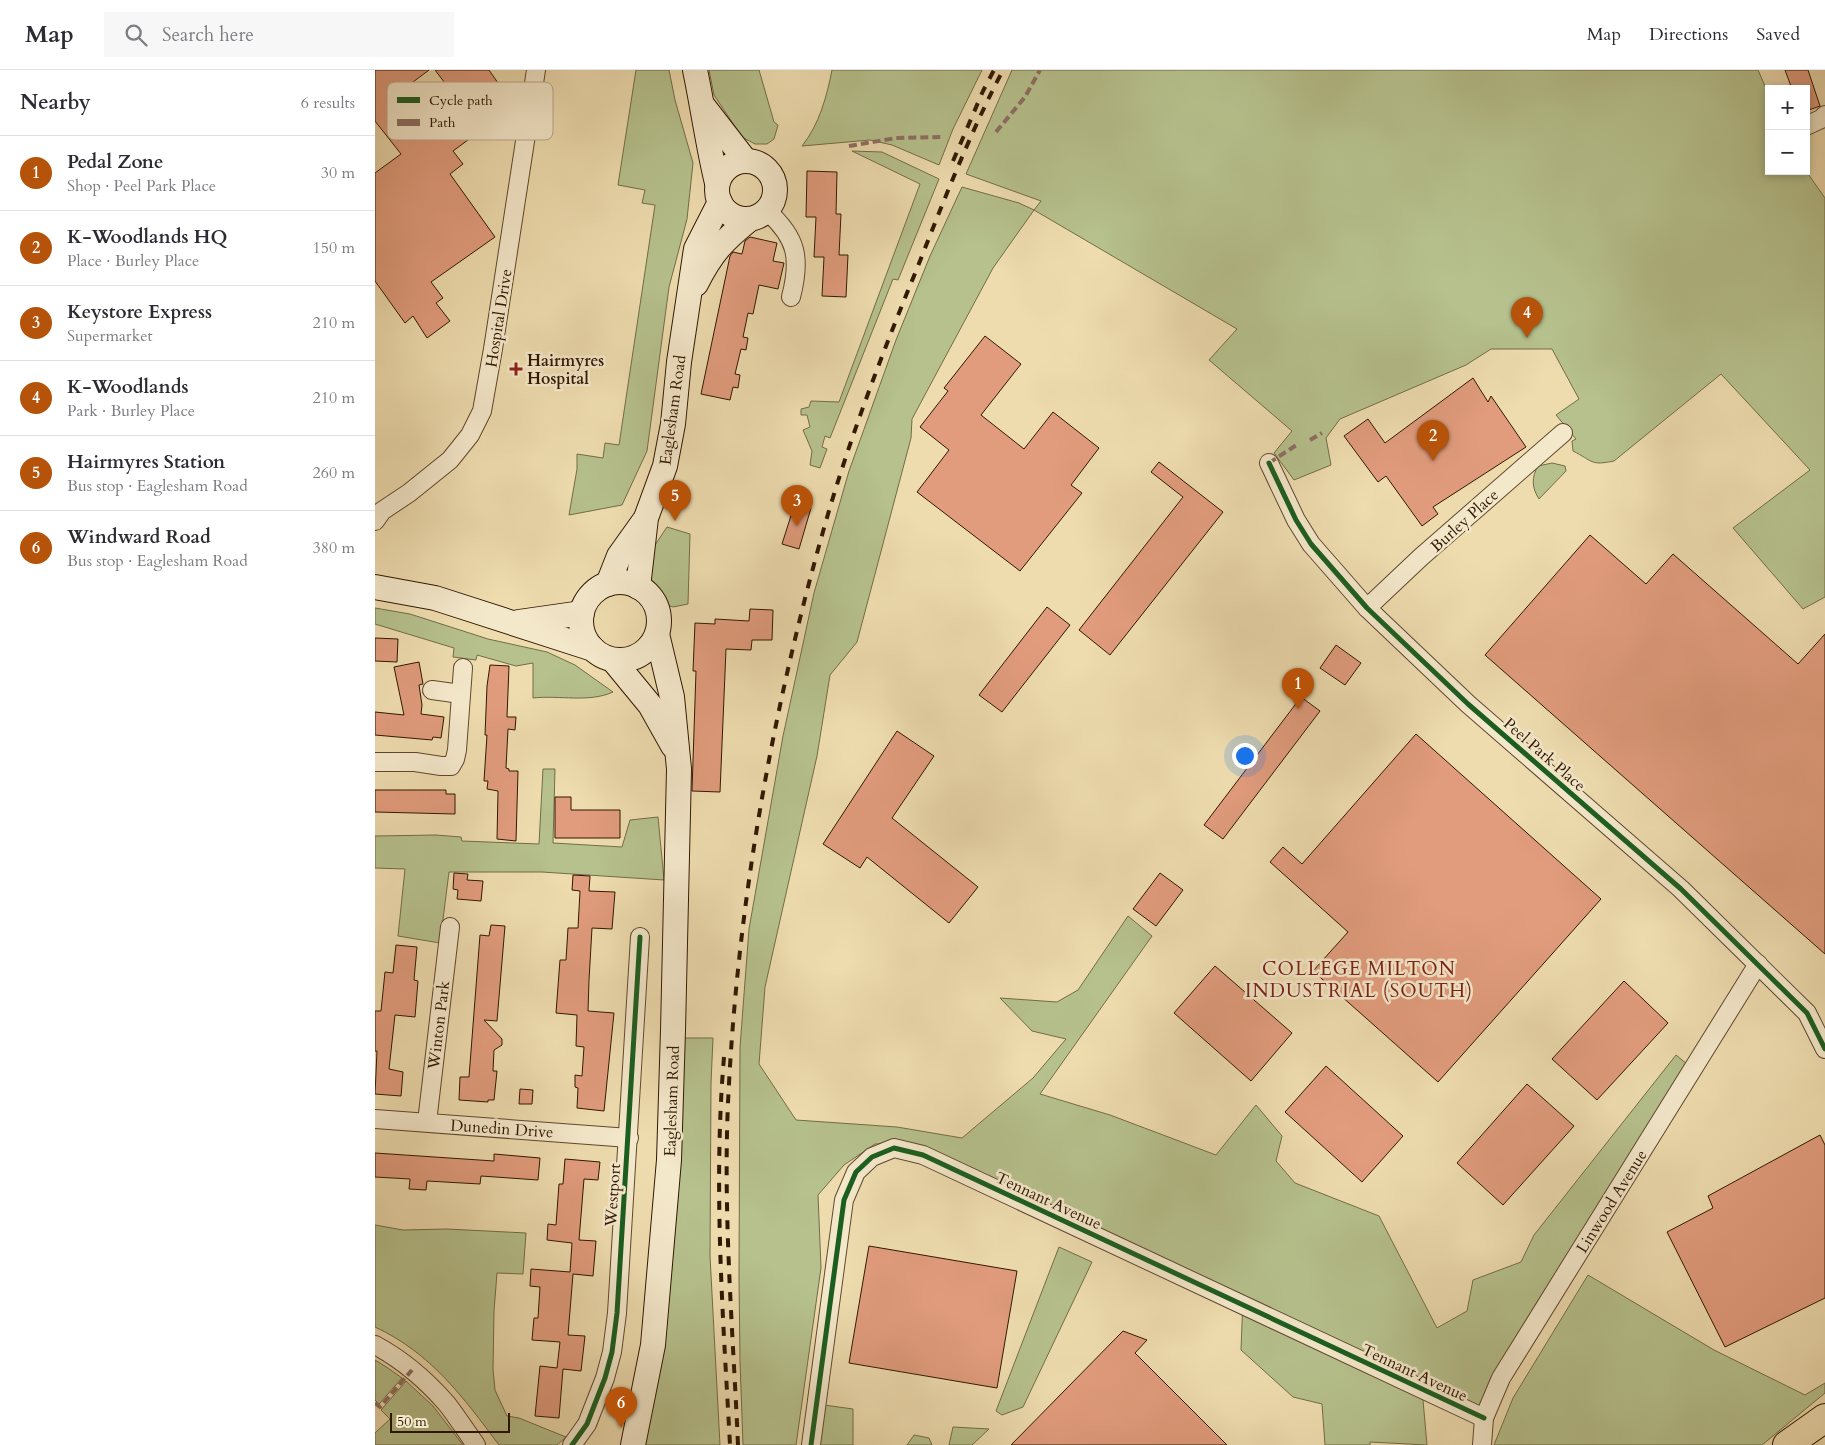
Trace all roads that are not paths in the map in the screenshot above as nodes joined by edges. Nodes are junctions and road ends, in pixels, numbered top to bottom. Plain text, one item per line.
1 (695, 70) edge
2 (702, 106) junction
3 (1825, 115) edge
4 (1810, 124) edge
5 (525, 140) edge
6 (745, 160) junction
7 (719, 193) junction
8 (759, 215) junction
9 (791, 297) dead end
10 (688, 298) junction
11 (1563, 433) dead end
12 (1269, 463) dead end
13 (646, 518) junction
14 (375, 521) edge
15 (608, 584) junction
16 (375, 587) edge
17 (638, 587) junction
18 (1367, 608) junction
19 (582, 613) junction
20 (512, 623) junction
21 (657, 634) junction
22 (603, 654) junction
23 (463, 668) dead end
24 (432, 690) dead end
25 (461, 694) junction
26 (678, 755) junction
27 (375, 762) edge
28 (450, 927) dead end
29 (640, 937) dead end
30 (1758, 964) junction
31 (1825, 1049) edge
32 (375, 1119) edge
33 (427, 1122) junction
34 (629, 1138) junction
35 (375, 1345) edge
36 (1484, 1418) junction
37 (1825, 1418) edge
38 (476, 1445) edge
39 (572, 1445) edge
40 (633, 1445) edge
41 (811, 1445) edge
42 (1482, 1445) edge
43 (1787, 1445) edge

1 - 2 main road
2 - 6 main road
2 - 7 main road
3 - 4 street
5 - 14 street, Hospital Drive
6 - 7 main road
6 - 8 main road
7 - 8 main road
7 - 10 main road, Eaglesham Road
8 - 9 street
8 - 10 main road, Eaglesham Road
10 - 13 main road, Eaglesham Road
11 - 18 street, Burley Place
12 - 18 street, Peel Park Place
13 - 15 main road, Eaglesham Road
13 - 17 main road, Eaglesham Road
15 - 17 main road
15 - 19 main road
16 - 20 main road
17 - 21 main road
18 - 30 street, Peel Park Place
19 - 20 main road
19 - 22 main road
20 - 22 main road
21 - 22 main road
21 - 26 main road, Eaglesham Road
22 - 26 main road, Eaglesham Road
23 - 25 street
24 - 25 street
25 - 27 street
26 - 40 main road, Eaglesham Road
28 - 33 street, Winton Park
29 - 34 street, Westport
30 - 31 street, Peel Park Place
30 - 36 street, Linwood Avenue
32 - 33 street, Dunedin Drive
33 - 34 street, Dunedin Drive
34 - 39 street, Westport
35 - 38 street
36 - 41 street, Tennant Avenue
36 - 42 street, Linwood Avenue
37 - 43 highway

